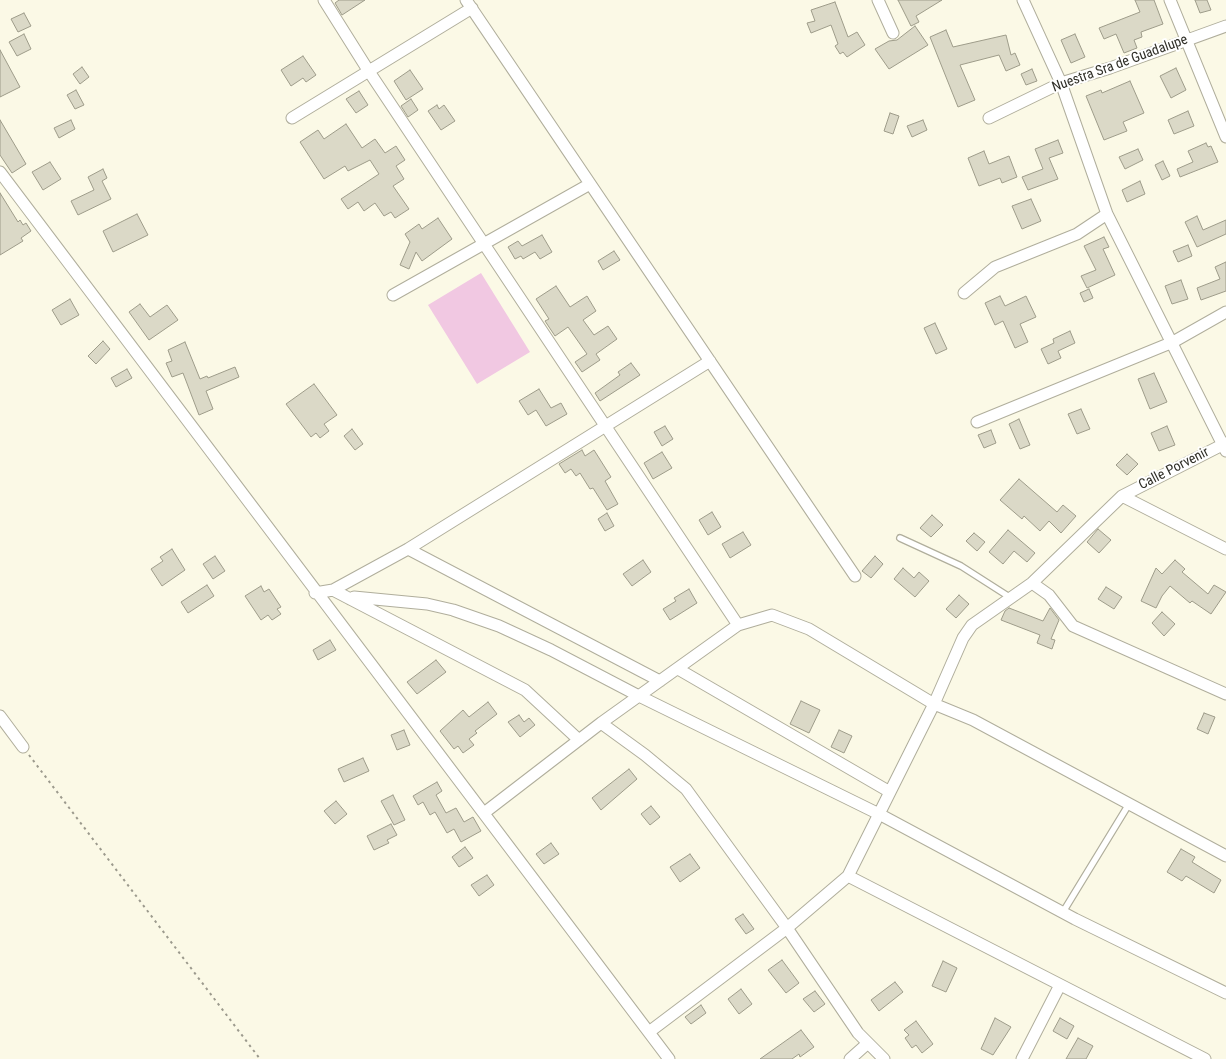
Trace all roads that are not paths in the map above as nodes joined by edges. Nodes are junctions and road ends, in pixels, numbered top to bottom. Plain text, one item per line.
1 (324, 0) edge
2 (878, 0) edge
3 (1022, 0) edge
4 (1170, 0) edge
5 (469, 4) edge
6 (1226, 26) edge
7 (892, 33) dead end
8 (1187, 40) junction
9 (368, 70) junction
10 (1061, 83) junction
11 (292, 118) dead end
12 (989, 118) dead end
13 (1226, 137) edge
14 (0, 172) edge
15 (590, 184) junction
16 (1107, 214) junction
17 (484, 244) junction
18 (964, 293) dead end
19 (393, 295) dead end
20 (1226, 312) edge
21 (1173, 342) junction
22 (710, 361) junction
23 (977, 422) dead end
24 (606, 426) junction
25 (1225, 446) edge
26 (1122, 496) junction
27 (900, 538) dead end
28 (408, 549) junction
29 (1226, 549) edge
30 (855, 576) dead end
31 (1032, 583) junction
32 (333, 590) junction
33 (315, 593) junction
34 (1011, 598) junction
35 (350, 599) junction
36 (738, 625) junction
37 (678, 669) junction
38 (660, 681) junction
39 (1226, 694) edge
40 (639, 696) junction
41 (934, 704) junction
42 (0, 716) edge
43 (601, 723) junction
44 (579, 740) junction
45 (23, 747) road end
46 (890, 792) junction
47 (1129, 804) junction
48 (484, 813) junction
49 (879, 814) junction
50 (1226, 856) edge
51 (848, 876) junction
52 (1062, 912) junction
53 (787, 928) junction
54 (1060, 985) junction
55 (1226, 993) edge
56 (649, 1032) junction
57 (868, 1043) junction
58 (669, 1059) edge
59 (850, 1059) edge
60 (884, 1059) edge
61 (1022, 1059) edge
62 (1205, 1059) edge

1 - 9 street
2 - 7 street
3 - 10 street
4 - 8 street
5 - 9 street
5 - 15 street
6 - 8 street, Nuestra Sra de Guadalupe
8 - 10 street, Nuestra Sra de Guadalupe
8 - 13 street
9 - 11 street
9 - 17 street
10 - 12 street, Nuestra Sra de Guadalupe
10 - 16 street
14 - 33 street
15 - 17 street
15 - 22 street
16 - 18 street
16 - 21 street
17 - 19 street
17 - 24 street
20 - 21 street
21 - 23 street
21 - 25 street
22 - 24 street
22 - 30 street
24 - 28 street
24 - 36 street
25 - 26 street, Calle Porvenir
26 - 29 street
26 - 31 street, Calle Porvenir
27 - 34 lane
28 - 32 street
28 - 38 street
31 - 34 street, Calle Porvenir
31 - 39 street
32 - 33 street
32 - 35 street
33 - 48 street
34 - 41 street, Calle Porvenir
35 - 40 street
35 - 44 street
36 - 37 street
36 - 41 street
37 - 38 street
37 - 46 street
38 - 40 street
40 - 43 street
40 - 49 street
41 - 46 street, Calle Porvenir
41 - 47 street
42 - 45 street
43 - 44 street
43 - 53 street
44 - 48 street
46 - 49 street, Calle Porvenir
47 - 50 street
47 - 52 lane
48 - 56 street
49 - 51 street, Calle Porvenir
49 - 52 street
51 - 53 street
51 - 54 street
52 - 55 street
53 - 56 street
53 - 57 street
54 - 61 street
54 - 62 street
56 - 58 street
57 - 59 street
57 - 60 street

